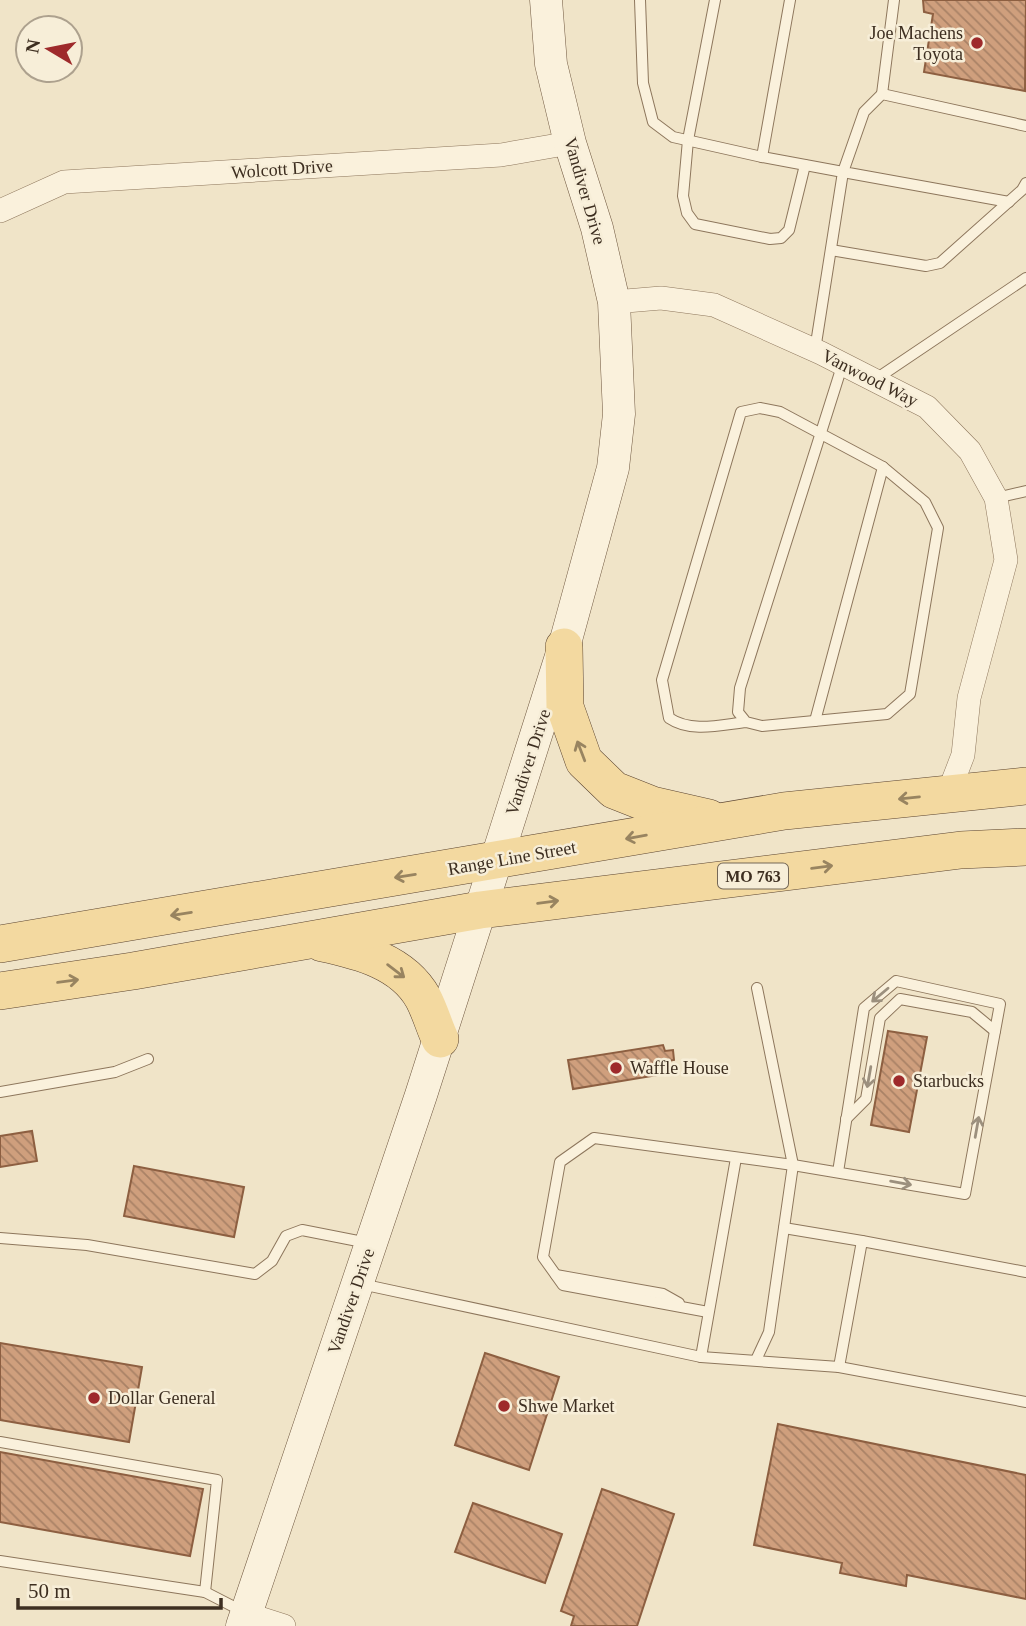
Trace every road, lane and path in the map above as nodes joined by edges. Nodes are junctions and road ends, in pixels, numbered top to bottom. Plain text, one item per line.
1 (545, 0) edge
2 (640, 0) edge
3 (715, 0) edge
4 (790, 0) edge
5 (894, 0) edge
6 (882, 94) junction
7 (1026, 126) edge
8 (688, 140) junction
9 (570, 143) junction
10 (761, 157) junction
11 (805, 165) junction
12 (843, 172) junction
13 (1026, 183) edge
14 (1009, 202) junction
15 (0, 211) edge
16 (831, 250) junction
17 (1026, 278) edge
18 (614, 302) junction
19 (815, 350) junction
20 (842, 363) junction
21 (876, 379) junction
22 (820, 435) junction
23 (883, 467) junction
24 (1026, 491) edge
25 (996, 498) junction
26 (564, 647) junction
27 (815, 721) junction
28 (746, 722) junction
29 (1026, 786) edge
30 (948, 794) junction
31 (723, 822) junction
32 (1026, 847) edge
33 (496, 861) junction
34 (480, 910) junction
35 (310, 940) junction
36 (0, 944) edge
37 (757, 988) dead end
38 (0, 991) edge
39 (995, 1031) junction
40 (440, 1039) junction
41 (148, 1059) dead end
42 (0, 1092) edge
43 (846, 1119) junction
44 (736, 1158) junction
45 (793, 1164) junction
46 (838, 1172) junction
47 (784, 1228) junction
48 (0, 1238) edge
49 (862, 1241) junction
50 (371, 1243) junction
51 (1026, 1272) edge
52 (358, 1283) junction
53 (708, 1311) junction
54 (701, 1357) junction
55 (756, 1360) junction
56 (839, 1367) junction
57 (1026, 1402) edge
58 (0, 1442) edge
59 (0, 1561) edge
60 (205, 1592) junction
61 (244, 1620) edge
62 (284, 1626) edge

1 - 9 main road, Vandiver Drive
2 - 8 lane
3 - 8 lane
4 - 10 lane
5 - 6 lane
6 - 7 lane
6 - 12 lane
8 - 10 lane
8 - 11 lane
9 - 15 street, Wolcott Drive
9 - 18 main road, Vandiver Drive
10 - 11 lane
11 - 12 lane
12 - 14 lane
12 - 16 lane
13 - 14 lane
14 - 16 lane
16 - 19 lane
17 - 21 lane
18 - 19 street, Vanwood Way
18 - 26 main road, Vandiver Drive
19 - 20 street, Vanwood Way
20 - 21 street, Vanwood Way
20 - 22 lane
21 - 25 street, Vanwood Way
22 - 23 lane
22 - 28 lane
22 - 28 lane
23 - 27 lane
23 - 27 lane
24 - 25 lane
25 - 30 street, Vanwood Way
31 -> 26 main road
26 - 33 main road, Vandiver Drive
27 - 28 lane
29 - 30 main road, Range Line Street
30 -> 31 main road, Range Line Street
31 -> 33 main road, Range Line Street
34 -> 32 main road, MO 763
33 - 34 main road, Vandiver Drive
33 -> 36 main road, Range Line Street
34 - 35 main road, MO 763
34 - 40 main road, Vandiver Drive
38 -> 35 main road, MO 763
35 -> 40 main road
37 - 45 lane
39 -> 43 lane
39 -> 43 lane
46 -> 39 lane
40 - 50 main road, Vandiver Drive
41 - 42 lane
43 - 46 lane
44 - 45 lane
44 - 53 lane
44 - 53 lane
45 - 46 lane
45 - 47 lane
47 - 49 lane
47 - 55 lane
48 - 50 lane
49 - 51 lane
49 - 56 lane
50 - 52 main road, Vandiver Drive
52 - 54 lane
52 - 61 main road, Vandiver Drive
53 - 54 lane
54 - 55 lane
55 - 56 lane
56 - 57 lane
58 - 60 lane
59 - 60 lane
60 - 61 lane
61 - 62 street

